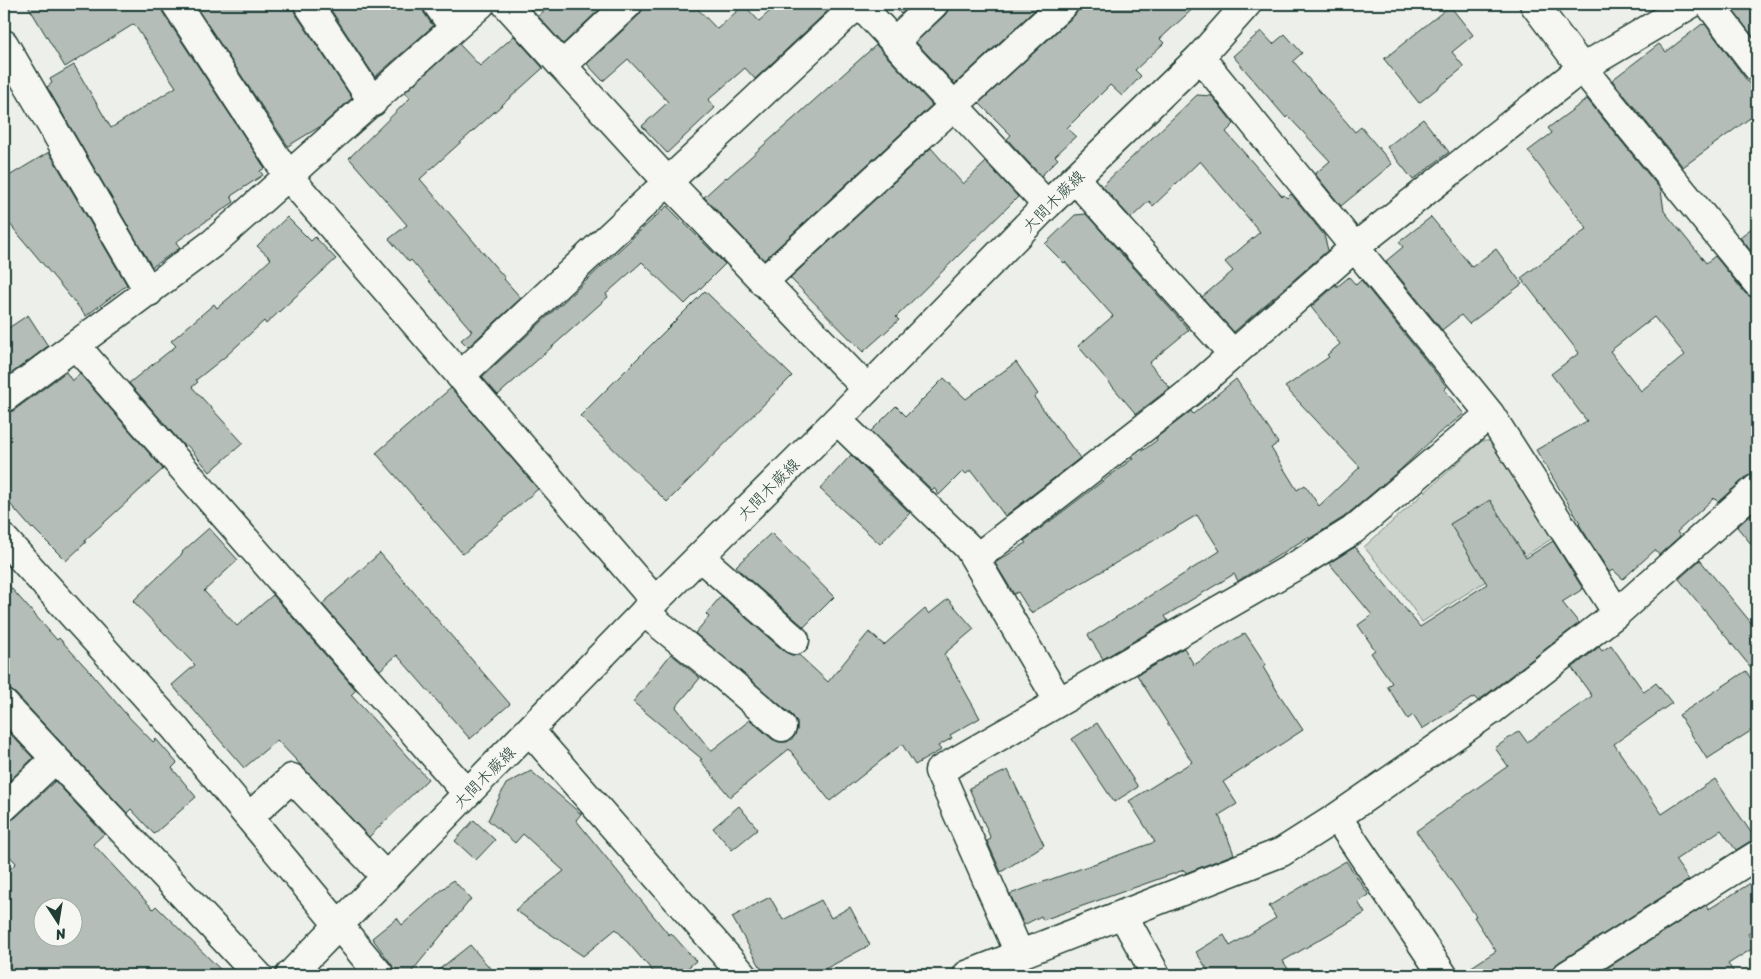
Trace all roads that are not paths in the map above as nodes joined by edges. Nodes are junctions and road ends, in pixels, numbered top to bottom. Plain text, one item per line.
1 (176, 4) edge
2 (308, 4) edge
3 (437, 4) edge
4 (482, 4) edge
5 (506, 4) edge
6 (628, 4) edge
7 (859, 4) edge
8 (934, 4) edge
9 (1064, 4) edge
10 (1247, 4) edge
11 (1534, 4) edge
12 (1691, 4) edge
13 (1710, 4) edge
14 (454, 28) junction
15 (895, 41) junction
16 (4, 44) edge
17 (1200, 57) junction
18 (562, 66) junction
19 (1757, 67) edge
20 (1582, 68) junction
21 (373, 102) junction
22 (954, 106) junction
23 (289, 177) junction
24 (1075, 179) junction
25 (668, 182) junction
26 (1047, 205) junction
27 (1355, 247) junction
28 (763, 282) junction
29 (1757, 283) edge
30 (149, 292) junction
31 (76, 346) junction
32 (1233, 354) junction
33 (460, 376) junction
34 (867, 389) junction
35 (4, 398) edge
36 (1490, 414) junction
37 (837, 420) junction
38 (1757, 488) edge
39 (4, 539) edge
40 (700, 557) junction
41 (975, 559) junction
42 (650, 606) junction
43 (1617, 613) junction
44 (795, 640) dead end
45 (1059, 702) junction
46 (4, 704) edge
47 (782, 728) dead end
48 (530, 730) junction
49 (55, 759) junction
50 (467, 793) junction
51 (4, 806) edge
52 (249, 816) junction
53 (1337, 817) junction
54 (1757, 855) edge
55 (386, 877) junction
56 (1123, 915) junction
57 (340, 925) junction
58 (1020, 955) junction
59 (258, 975) edge
60 (290, 975) edge
61 (380, 975) edge
62 (743, 975) edge
63 (966, 975) edge
64 (1156, 975) edge
65 (1443, 975) edge
66 (1568, 975) edge

1 - 23 street
2 - 21 street
3 - 14 street
4 - 14 street
5 - 18 street
6 - 18 street
7 - 15 street
7 - 25 street
8 - 15 street
9 - 22 street
10 - 17 street, 大間木蕨線
11 - 20 street
12 - 20 street
13 - 19 street
14 - 21 street
15 - 22 street
16 - 30 street
17 - 24 street, 大間木蕨線
17 - 27 street
18 - 25 street
20 - 27 street
20 - 29 street
21 - 23 street
22 - 26 street
22 - 28 street
23 - 30 street
23 - 33 street
24 - 26 street, 大間木蕨線
24 - 32 street
25 - 28 street
25 - 33 street
26 - 34 street, 大間木蕨線
27 - 32 street
27 - 36 street
28 - 34 street
30 - 31 street
31 - 35 street
31 - 50 street
32 - 41 street
33 - 42 street
34 - 37 street, 大間木蕨線
36 - 43 street
36 - 45 street
37 - 40 street, 大間木蕨線
37 - 41 street
38 - 43 street
39 - 52 street
40 - 42 street, 大間木蕨線
40 - 44 street
41 - 45 street
42 - 47 street
42 - 48 street, 大間木蕨線
43 - 53 street
45 - 58 street
46 - 49 street
48 - 50 street, 大間木蕨線
48 - 62 street
49 - 51 street
49 - 59 street
50 - 55 street, 大間木蕨線
52 - 55 street
52 - 57 street
53 - 56 street
53 - 65 street
54 - 66 street
55 - 57 street, 大間木蕨線
56 - 58 street
56 - 64 street
57 - 60 street, 大間木蕨線
57 - 61 street
58 - 63 street

